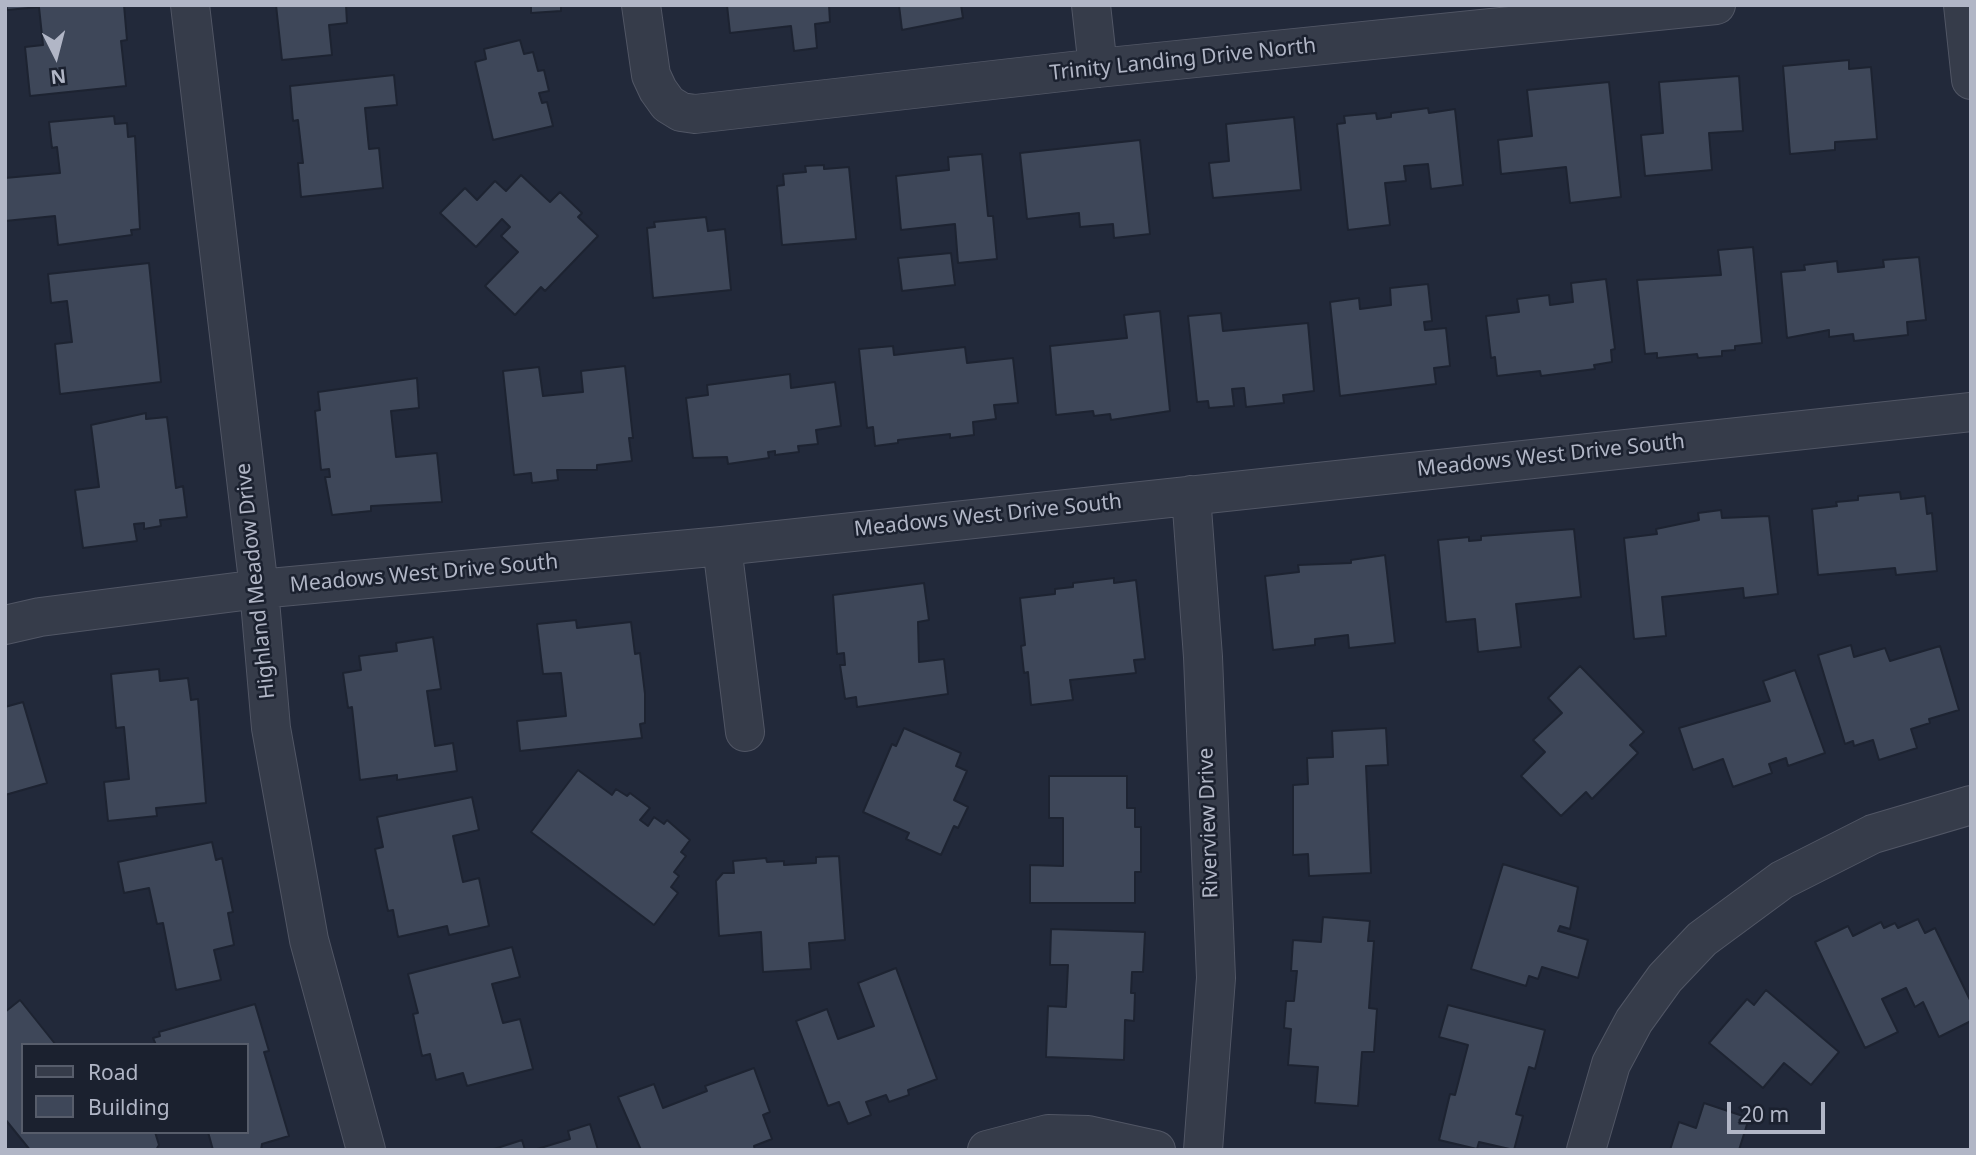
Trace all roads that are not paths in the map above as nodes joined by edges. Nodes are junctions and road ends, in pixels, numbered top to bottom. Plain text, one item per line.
1 (190, 5) edge
2 (641, 5) edge
3 (1091, 5) edge
4 (1716, 5) edge
5 (1963, 5) edge
6 (1098, 68) junction
7 (1971, 79) edge
8 (1971, 412) edge
9 (1191, 495) junction
10 (722, 546) junction
11 (259, 589) junction
12 (5, 625) edge
13 (745, 732) dead end
14 (1971, 806) edge
15 (366, 1150) edge
16 (988, 1150) edge
17 (1156, 1150) edge
18 (1203, 1150) edge
19 (1586, 1150) edge

1 - 11 street, Highland Meadow Drive
2 - 6 street, Trinity Landing Drive North
3 - 6 street
4 - 6 street, Trinity Landing Drive North
5 - 7 street
8 - 9 street, Meadows West Drive South
9 - 10 street, Meadows West Drive South
9 - 18 street, Riverview Drive
10 - 11 street, Meadows West Drive South
10 - 13 street
11 - 12 street, Meadows West Drive South
11 - 15 street, Highland Meadow Drive
14 - 19 street
16 - 17 street

